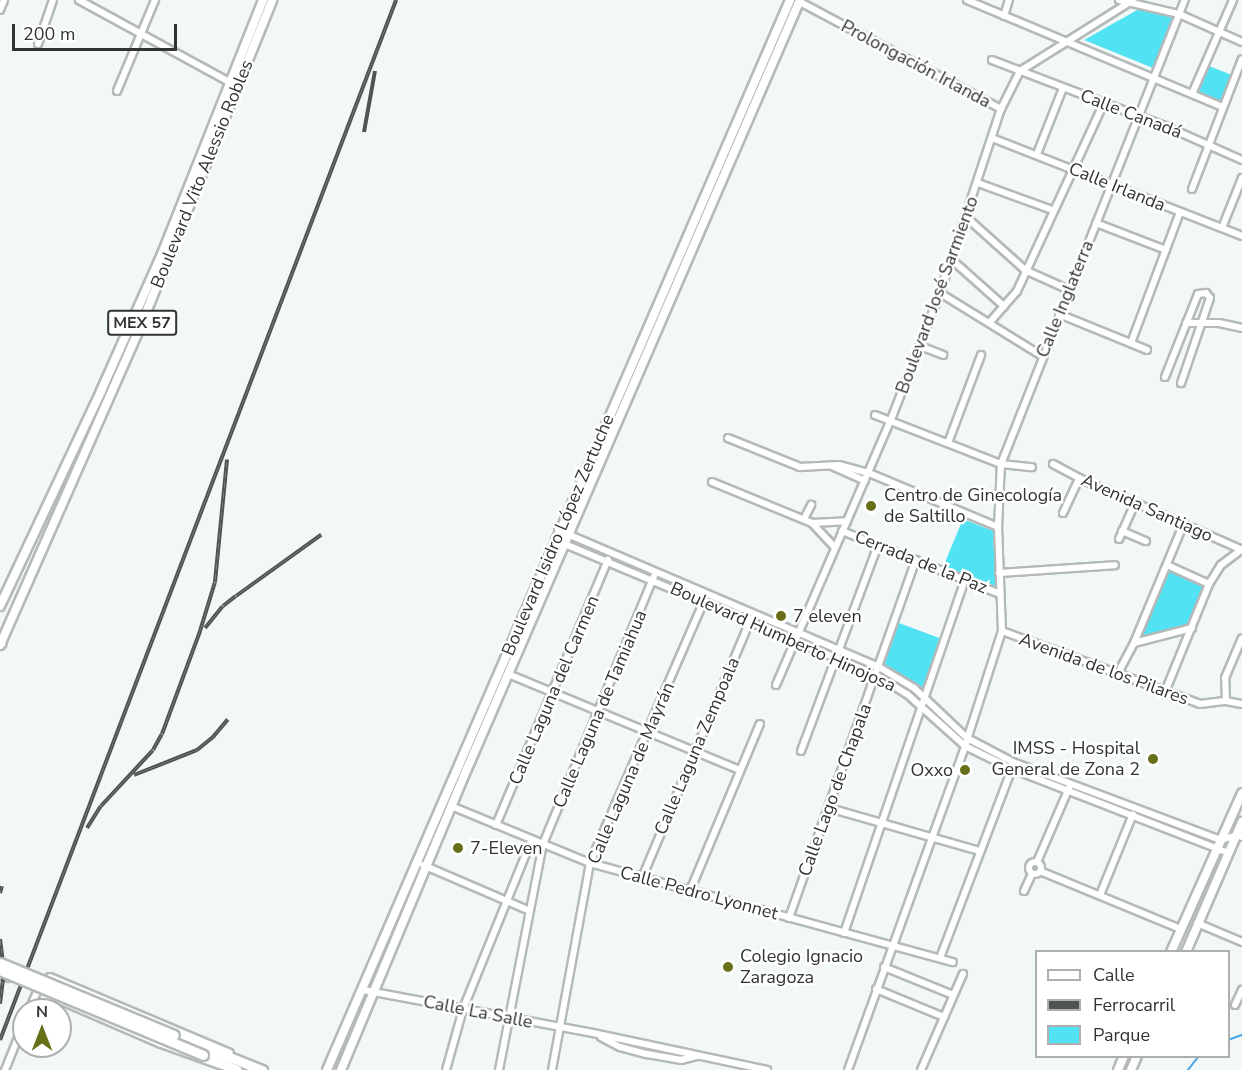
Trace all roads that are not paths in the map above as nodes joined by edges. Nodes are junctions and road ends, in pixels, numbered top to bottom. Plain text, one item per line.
1 (4, 0) edge
2 (54, 0) edge
3 (79, 0) edge
4 (155, 0) edge
5 (263, 0) edge
6 (272, 0) edge
7 (790, 0) edge
8 (967, 0) edge
9 (1009, 0) edge
10 (1119, 0) edge
11 (1185, 0) edge
12 (1233, 0) edge
13 (800, 1) edge
14 (1132, 2) edge
15 (0, 10) edge
16 (1179, 14) junction
17 (1004, 16) junction
18 (1219, 31) junction
19 (141, 34) junction
20 (1066, 42) junction
21 (1242, 42) edge
22 (38, 44) dead end
23 (1242, 59) edge
24 (992, 60) dead end
25 (1020, 71) junction
26 (1153, 76) junction
27 (229, 82) junction
28 (238, 87) junction
29 (1063, 88) junction
30 (750, 90) junction
31 (117, 91) dead end
32 (1192, 94) junction
33 (759, 95) junction
34 (1104, 103) junction
35 (1223, 107) junction
36 (1001, 110) junction
37 (1138, 116) junction
38 (992, 138) junction
39 (1208, 145) junction
40 (1037, 154) junction
41 (1242, 160) edge
42 (1074, 169) junction
43 (1242, 178) edge
44 (710, 182) junction
45 (978, 183) junction
46 (1112, 184) junction
47 (720, 186) junction
48 (1192, 189) dead end
49 (1052, 210) junction
50 (1180, 212) junction
51 (966, 217) junction
52 (1096, 223) junction
53 (1222, 228) junction
54 (1242, 236) edge
55 (1166, 250) junction
56 (951, 259) junction
57 (676, 260) junction
58 (686, 264) junction
59 (1025, 270) junction
60 (1068, 290) junction
61 (940, 293) junction
62 (1004, 306) junction
63 (1059, 314) junction
64 (990, 322) junction
65 (1186, 323) junction
66 (1201, 323) junction
67 (1242, 328) edge
68 (1131, 343) junction
69 (920, 346) junction
70 (1147, 350) dead end
71 (943, 355) dead end
72 (981, 355) dead end
73 (1042, 356) junction
74 (1173, 356) junction
75 (1188, 362) junction
76 (1165, 377) dead end
77 (1181, 383) dead end
78 (106, 393) junction
79 (875, 415) dead end
80 (890, 422) junction
81 (728, 438) dead end
82 (948, 443) junction
83 (1001, 464) junction
84 (1053, 464) dead end
85 (1032, 467) dead end
86 (849, 471) junction
87 (869, 473) junction
88 (1079, 478) junction
89 (712, 482) dead end
90 (865, 482) junction
91 (1135, 503) junction
92 (811, 505) dead end
93 (1063, 513) dead end
94 (804, 519) junction
95 (846, 521) junction
96 (812, 523) junction
97 (1184, 523) junction
98 (998, 526) junction
99 (558, 530) junction
100 (842, 531) junction
101 (1122, 531) junction
102 (568, 534) junction
103 (1119, 539) dead end
104 (555, 540) junction
105 (1146, 541) dead end
106 (564, 543) junction
107 (878, 544) junction
108 (834, 547) junction
109 (1242, 550) edge
110 (610, 554) junction
111 (916, 560) junction
112 (607, 561) junction
113 (1114, 565) dead end
114 (1167, 565) junction
115 (999, 573) junction
116 (654, 577) junction
117 (965, 580) junction
118 (1209, 584) junction
119 (1000, 594) junction
120 (705, 598) junction
121 (0, 606) edge
122 (751, 618) junction
123 (1192, 628) junction
124 (1002, 632) junction
125 (798, 633) junction
126 (1242, 638) edge
127 (795, 640) junction
128 (0, 641) edge
129 (1134, 643) junction
130 (838, 654) junction
131 (879, 667) junction
132 (508, 674) junction
133 (876, 675) junction
134 (1117, 675) junction
135 (776, 685) dead end
136 (553, 692) junction
137 (1165, 692) junction
138 (924, 698) junction
139 (1226, 701) junction
140 (1242, 704) edge
141 (921, 705) junction
142 (599, 712) junction
143 (760, 724) dead end
144 (648, 731) junction
145 (967, 738) junction
146 (965, 746) junction
147 (801, 751) dead end
148 (695, 752) junction
149 (1013, 765) junction
150 (463, 767) junction
151 (740, 770) junction
152 (1071, 783) junction
153 (1068, 791) junction
154 (1242, 793) edge
155 (451, 806) junction
156 (829, 807) junction
157 (1136, 807) junction
158 (1133, 815) junction
159 (1242, 822) edge
160 (881, 823) junction
161 (496, 825) junction
162 (1187, 827) junction
163 (1184, 835) junction
164 (1239, 836) edge
165 (931, 837) junction
166 (532, 839) junction
167 (543, 844) junction
168 (1219, 844) junction
169 (980, 851) junction
170 (1229, 852) junction
171 (1037, 862) junction
172 (590, 863) junction
173 (422, 864) junction
174 (1040, 871) junction
175 (1032, 874) junction
176 (642, 878) junction
177 (690, 891) junction
178 (1024, 891) dead end
179 (1100, 895) junction
180 (507, 901) junction
181 (530, 911) junction
182 (789, 918) junction
183 (1197, 924) junction
184 (1181, 929) junction
185 (844, 933) junction
186 (1242, 942) edge
187 (891, 946) junction
188 (1171, 950) edge
189 (1186, 950) edge
190 (940, 958) junction
191 (0, 961) edge
192 (953, 962) dead end
193 (884, 967) junction
194 (0, 970) edge
195 (963, 974) dead end
196 (0, 975) edge
197 (876, 989) junction
198 (363, 990) junction
199 (1242, 990) edge
200 (41, 991) junction
201 (373, 992) junction
202 (953, 995) junction
203 (37, 998) edge
204 (1235, 1005) dead end
205 (463, 1009) junction
206 (944, 1017) junction
207 (510, 1018) junction
208 (560, 1027) junction
209 (206, 1052) junction
210 (12, 1053) edge
211 (238, 1067) edge
212 (739, 1067) edge
213 (5, 1070) edge
214 (262, 1070) edge
215 (327, 1070) edge
216 (341, 1070) edge
217 (446, 1070) edge
218 (499, 1070) edge
219 (552, 1070) edge
220 (767, 1070) edge
221 (849, 1070) edge
222 (921, 1070) edge

1 - 15 street
2 - 22 street
3 - 19 street
4 - 19 street
5 - 27 main road, Boulevard Vito Alessio Robles / MEX 57
6 - 28 main road, Boulevard Vito Alessio Robles / MEX 57
7 - 30 main road, Boulevard Isidro López Zertuche
8 - 17 street
9 - 17 street
10 - 14 street
11 - 16 street, Calle Inglaterra
12 - 18 street
13 - 33 main road, Boulevard Isidro López Zertuche
13 - 36 street, Prolongación Irlanda
14 - 16 street
14 - 20 street
16 - 18 street
16 - 26 street, Calle Inglaterra
17 - 20 street
18 - 21 street
18 - 32 street
19 - 27 street
19 - 31 street
20 - 25 street
20 - 26 street
23 - 35 street
24 - 25 street, Calle Canadá
25 - 29 street, Calle Canadá
25 - 36 street, Boulevard José Sarmiento
26 - 32 street
26 - 37 street, Calle Inglaterra
27 - 28 street
27 - 78 main road, Boulevard Vito Alessio Robles / MEX 57
28 - 78 main road, Boulevard Vito Alessio Robles / MEX 57
29 - 34 street, Calle Canadá
29 - 40 street
30 - 33 main road
30 - 44 main road, Boulevard Isidro López Zertuche
32 - 35 street
33 - 47 main road, Boulevard Isidro López Zertuche
34 - 37 street, Calle Canadá
34 - 42 street
35 - 39 street
36 - 38 street, Boulevard José Sarmiento
37 - 39 street, Calle Canadá
37 - 46 street, Calle Inglaterra
38 - 40 street, Calle Irlanda
38 - 45 street, Boulevard José Sarmiento
39 - 41 street, Calle Canadá
39 - 48 street
40 - 42 street, Calle Irlanda
42 - 46 street, Calle Irlanda
42 - 49 street
43 - 53 street
44 - 47 main road
44 - 57 main road, Boulevard Isidro López Zertuche
45 - 49 street
45 - 51 street, Boulevard José Sarmiento
46 - 50 street, Calle Irlanda
46 - 52 street, Calle Inglaterra
47 - 58 main road, Boulevard Isidro López Zertuche
49 - 59 street
50 - 53 street, Calle Irlanda
50 - 55 street
51 - 56 street, Boulevard José Sarmiento
51 - 59 street
52 - 55 street
52 - 60 street, Calle Inglaterra
53 - 54 street, Calle Irlanda
55 - 68 street
56 - 61 street, Boulevard José Sarmiento
56 - 62 street
57 - 58 main road
57 - 99 main road, Boulevard Isidro López Zertuche
58 - 102 main road, Boulevard Isidro López Zertuche
59 - 60 street
59 - 62 street
60 - 63 street, Calle Inglaterra
61 - 64 street
61 - 69 street, Boulevard José Sarmiento
62 - 64 street
63 - 68 street
63 - 73 street, Calle Inglaterra
64 - 73 street
65 - 66 street
65 - 66 street
65 - 74 street
66 - 67 street
66 - 75 street
68 - 70 street
69 - 71 street
69 - 80 street, Boulevard José Sarmiento
72 - 82 street
73 - 83 street, Calle Inglaterra
74 - 75 street
74 - 76 street
75 - 77 street
78 - 121 main road, Boulevard Vito Alessio Robles / MEX 57
78 - 128 main road, Boulevard Vito Alessio Robles / MEX 57
79 - 80 street
80 - 82 street
80 - 87 street, Boulevard José Sarmiento
81 - 86 street
82 - 83 street
83 - 85 street
83 - 98 street, Calle Inglaterra
84 - 88 street, Avenida Santiago
86 - 87 street
86 - 90 street
87 - 90 street, Boulevard José Sarmiento
87 - 98 street
88 - 91 street, Avenida Santiago
88 - 93 street
89 - 94 street
90 - 95 street, Boulevard José Sarmiento
91 - 97 street, Avenida Santiago
91 - 101 street
92 - 94 street
94 - 96 street
95 - 96 street
95 - 100 street, Boulevard José Sarmiento
96 - 108 street
97 - 109 street, Avenida Santiago
97 - 114 street
98 - 115 street, Calle Inglaterra
99 - 102 street, Boulevard Humberto Hinojosa
99 - 104 main road, Boulevard Isidro López Zertuche
100 - 107 street, Cerrada de la Paz
100 - 108 street, Boulevard José Sarmiento
101 - 103 street
101 - 105 street
102 - 106 main road, Boulevard Isidro López Zertuche
102 - 110 street, Boulevard Humberto Hinojosa
104 - 106 street, Boulevard Humberto Hinojosa
104 - 150 main road, Boulevard Isidro López Zertuche
106 - 112 street, Boulevard Humberto Hinojosa
106 - 132 main road, Boulevard Isidro López Zertuche
107 - 111 street, Cerrada de la Paz
107 - 130 street
108 - 125 street, Boulevard José Sarmiento
109 - 118 street
110 - 112 street, Calle Laguna del Carmen
110 - 116 street, Boulevard Humberto Hinojosa
111 - 117 street, Cerrada de la Paz
111 - 131 street, Calle Lago de Chapala
112 - 116 street, Boulevard Humberto Hinojosa
112 - 136 street, Calle Laguna del Carmen
113 - 115 street
114 - 118 street
114 - 129 street
115 - 119 street, Calle Inglaterra
116 - 120 street, Boulevard Humberto Hinojosa
116 - 142 street, Calle Laguna de Tamiahua
117 - 119 street, Cerrada de la Paz
117 - 138 street
118 - 123 street
119 - 124 street, Calle Inglaterra
120 - 122 street, Boulevard Humberto Hinojosa
120 - 144 street, Calle Laguna de Mayrán
122 - 125 street, Boulevard Humberto Hinojosa
122 - 127 street, Boulevard Humberto Hinojosa
122 - 148 street, Calle Laguna Zempoala
123 - 129 street
123 - 137 street
124 - 134 street, Avenida de los Pilares
124 - 145 street
125 - 127 street, Boulevard José Sarmiento
125 - 130 street, Boulevard Humberto Hinojosa
126 - 139 street
127 - 130 street, Boulevard Humberto Hinojosa
127 - 135 street, Boulevard José Sarmiento
129 - 134 street
130 - 131 street, Boulevard Humberto Hinojosa
130 - 133 street, Boulevard Humberto Hinojosa
130 - 147 street
131 - 133 street, Calle Lago de Chapala
131 - 138 street, Boulevard Humberto Hinojosa
132 - 136 street
132 - 150 main road, Boulevard Isidro López Zertuche
133 - 141 street, Boulevard Humberto Hinojosa
133 - 156 street, Calle Lago de Chapala
134 - 137 street, Avenida de los Pilares
136 - 142 street
136 - 161 street, Calle Laguna del Carmen
137 - 139 street, Avenida de los Pilares
138 - 141 street
138 - 145 street, Boulevard Humberto Hinojosa
139 - 140 street, Avenida de los Pilares
141 - 146 street, Boulevard Humberto Hinojosa
141 - 160 street
142 - 144 street
142 - 167 street, Calle Laguna de Tamiahua
143 - 151 street
144 - 148 street
144 - 172 street, Calle Laguna de Mayrán
145 - 146 street
145 - 149 street, Boulevard Humberto Hinojosa
146 - 149 street, Boulevard Humberto Hinojosa
146 - 165 street
148 - 151 street
148 - 176 street, Calle Laguna Zempoala
149 - 152 street, Boulevard Humberto Hinojosa
149 - 153 street, Boulevard Humberto Hinojosa
149 - 169 street
150 - 155 main road, Boulevard Isidro López Zertuche
150 - 173 main road, Boulevard Isidro López Zertuche
151 - 177 street
152 - 153 street
152 - 157 street, Boulevard Humberto Hinojosa
153 - 158 street, Boulevard Humberto Hinojosa
153 - 171 street
154 - 168 main road
155 - 161 street, Calle Pedro Lyonnet
155 - 173 main road, Boulevard Isidro López Zertuche
156 - 160 street
156 - 182 street, Calle Lago de Chapala
157 - 158 street
157 - 162 street, Boulevard Humberto Hinojosa
158 - 163 street, Boulevard Humberto Hinojosa
158 - 179 street
159 - 164 main road
160 - 165 street
160 - 185 street
161 - 166 street, Calle Pedro Lyonnet
162 - 163 street
162 - 168 street, Boulevard Humberto Hinojosa
163 - 168 street, Boulevard Humberto Hinojosa
164 - 168 street
164 - 170 main road
165 - 169 street
165 - 187 street
166 - 167 street, Calle Pedro Lyonnet
166 - 180 street
167 - 172 street, Calle Pedro Lyonnet
167 - 181 street, Calle Laguna de Tamiahua
168 - 170 street, Boulevard Humberto Hinojosa
168 - 184 main road
169 - 190 street
170 - 183 main road
171 - 174 street
171 - 175 street
172 - 176 street, Calle Pedro Lyonnet
172 - 208 street, Calle Laguna de Mayrán
173 - 180 street
173 - 198 main road, Boulevard Isidro López Zertuche
173 - 201 main road, Boulevard Isidro López Zertuche
174 - 175 street
174 - 179 street
175 - 178 street
176 - 177 street, Calle Pedro Lyonnet
177 - 182 street, Calle Pedro Lyonnet
179 - 184 street
180 - 181 street
180 - 205 street
181 - 207 street, Calle Laguna de Tamiahua
182 - 185 street, Calle Pedro Lyonnet
183 - 186 street
183 - 189 main road
184 - 188 main road
185 - 187 street, Calle Pedro Lyonnet
187 - 190 street, Calle Pedro Lyonnet
187 - 193 street
190 - 192 street, Calle Pedro Lyonnet
191 - 196 street
191 - 209 highway, bridge
193 - 197 street
193 - 202 street
194 - 209 highway, bridge
195 - 202 street
197 - 206 street
197 - 221 street
198 - 201 street, Calle La Salle
198 - 215 main road, Boulevard Isidro López Zertuche
199 - 204 street
200 - 203 street
200 - 211 street
200 - 211 street
201 - 205 street, Calle La Salle
201 - 216 main road, Boulevard Isidro López Zertuche
202 - 206 street
205 - 207 street, Calle La Salle
205 - 217 street
206 - 222 street
207 - 208 street, Calle La Salle
207 - 218 street, Calle Laguna de Tamiahua
208 - 212 street, Calle La Salle
208 - 219 street, Calle Laguna de Mayrán
209 - 211 highway
210 - 213 street
211 - 214 highway
212 - 220 street, Calle La Salle

